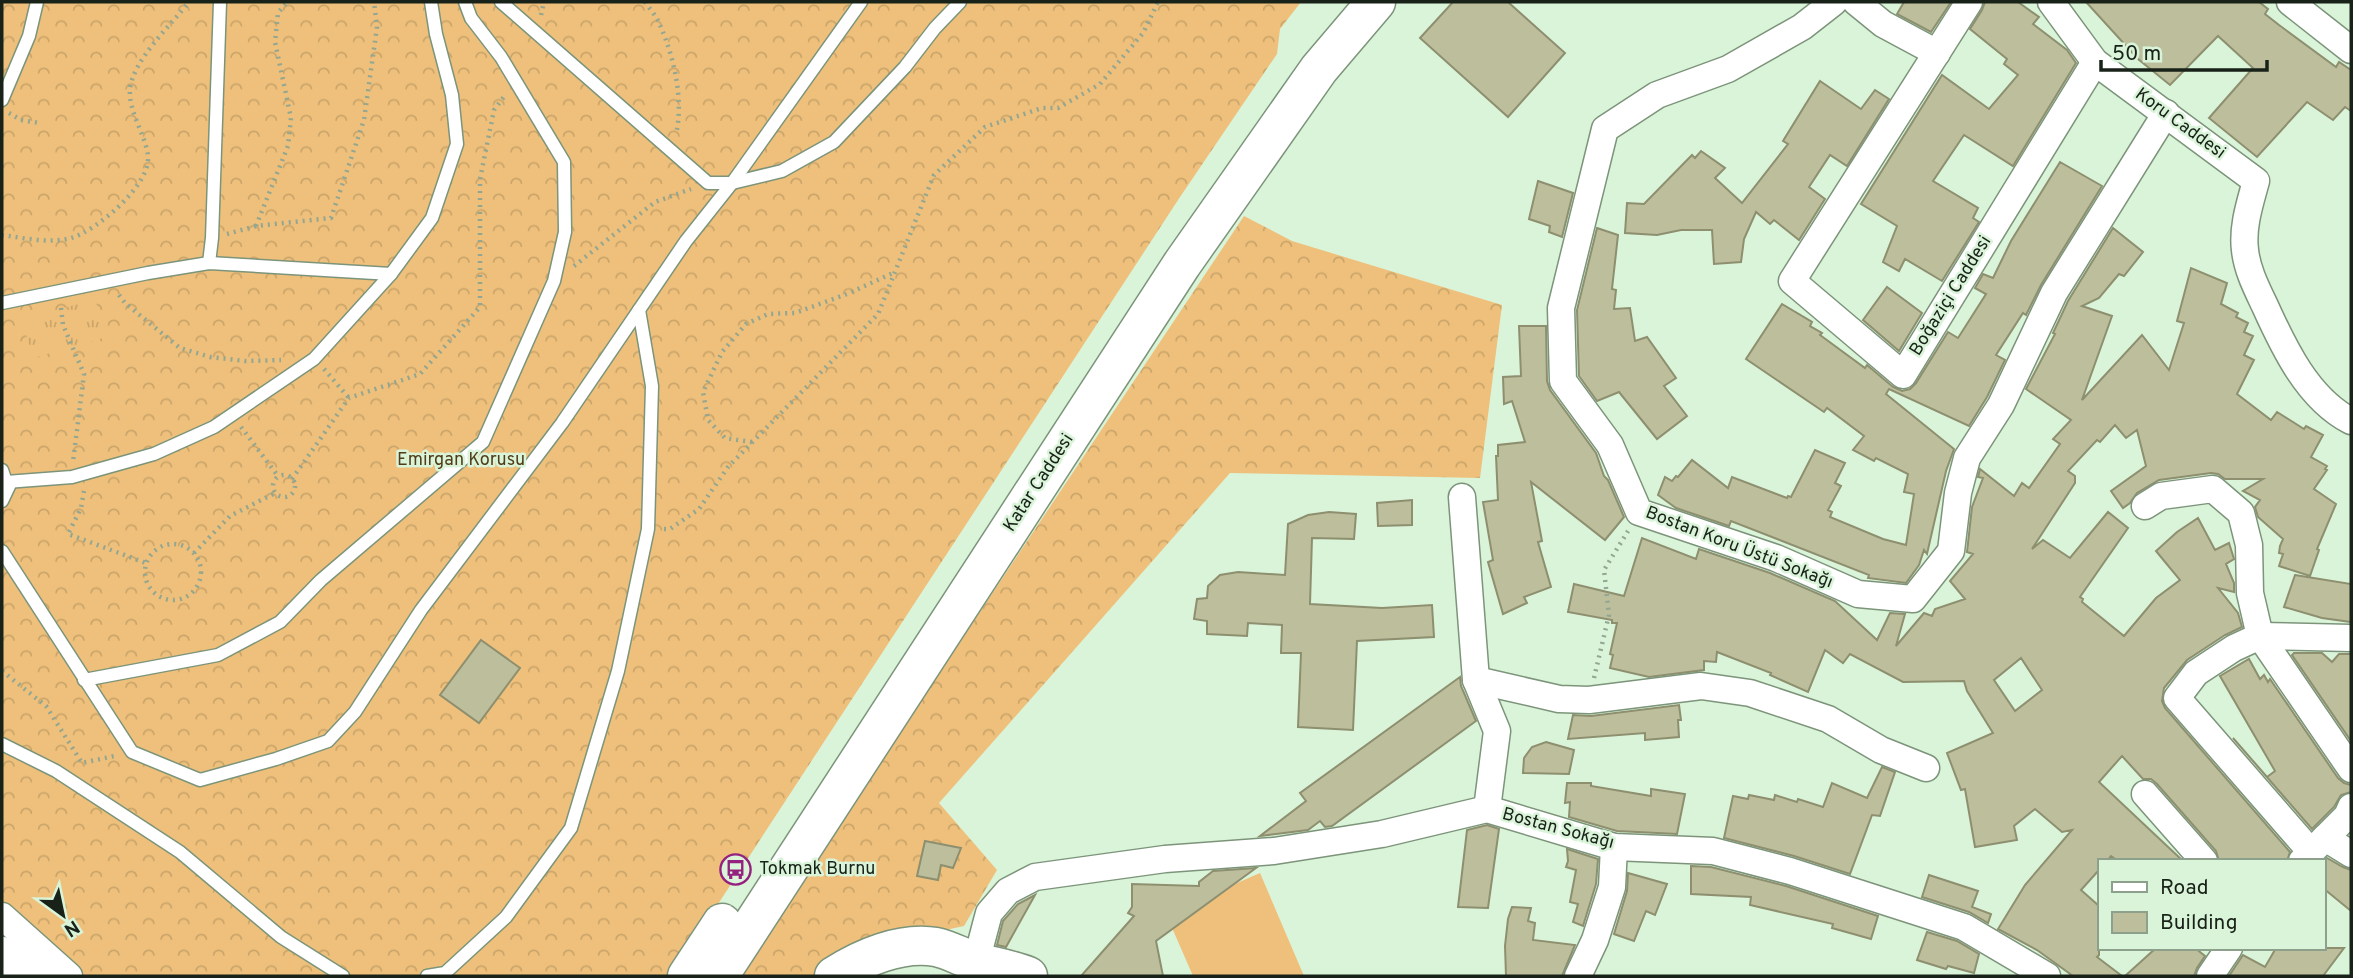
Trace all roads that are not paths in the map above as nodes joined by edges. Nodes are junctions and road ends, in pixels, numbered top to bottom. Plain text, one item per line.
1 (37, 2) edge
2 (220, 2) edge
3 (431, 2) edge
4 (465, 2) edge
5 (500, 2) edge
6 (861, 2) edge
7 (960, 2) edge
8 (1344, 2) edge
9 (1376, 2) edge
10 (1834, 2) edge
11 (1856, 2) edge
12 (1969, 2) edge
13 (2051, 2) edge
14 (2290, 2) edge
15 (2351, 50) edge
16 (1937, 53) junction
17 (2095, 62) junction
18 (2, 100) edge
19 (2166, 113) junction
20 (732, 183) junction
21 (209, 263) junction
22 (391, 274) junction
23 (2, 303) edge
24 (639, 310) junction
25 (2351, 421) edge
26 (2, 470) edge
27 (11, 482) junction
28 (1462, 497) dead end
29 (2, 501) edge
30 (2145, 506) dead end
31 (2, 551) edge
32 (2260, 636) junction
33 (2351, 638) edge
34 (84, 680) junction
35 (1476, 680) junction
36 (2, 744) edge
37 (1926, 768) dead end
38 (2351, 769) edge
39 (2144, 794) dead end
40 (2351, 807) edge
41 (1486, 809) junction
42 (1614, 847) junction
43 (2313, 850) edge
44 (2351, 854) edge
45 (2202, 859) edge
46 (2, 916) edge
47 (2228, 950) edge
48 (2, 956) edge
49 (976, 962) junction
50 (42, 976) edge
51 (69, 976) edge
52 (343, 976) edge
53 (427, 976) edge
54 (687, 976) edge
55 (719, 976) edge
56 (834, 976) edge
57 (891, 976) edge
58 (1028, 976) edge
59 (1578, 976) edge
60 (2047, 976) edge
61 (2210, 976) edge

1 - 18 lane
2 - 21 lane
3 - 22 lane
4 - 34 lane
5 - 20 lane
6 - 20 lane
7 - 20 lane
8 - 54 main road, Katar Caddesi
9 - 55 main road, Katar Caddesi
10 - 19 street, Bostan Koru Üstü Sokağı
11 - 16 street
12 - 16 street, Boğaziçi Caddesi
13 - 17 street, Koru Caddesi
14 - 15 street
16 - 17 street, Boğaziçi Caddesi
17 - 19 street, Koru Caddesi
19 - 25 street, Koru Caddesi
20 - 24 lane
21 - 22 lane
21 - 23 lane
22 - 27 lane
24 - 34 lane
24 - 53 lane
26 - 27 lane
27 - 29 lane
28 - 35 street
30 - 32 street
31 - 34 lane
32 - 33 street
32 - 38 street
32 - 43 street
35 - 37 street
35 - 41 street
36 - 52 lane
39 - 45 street
40 - 43 street
41 - 42 street, Bostan Sokağı
41 - 49 street, Bostan Sokağı
42 - 59 street
42 - 60 street, Bostan Sokağı
43 - 44 street
46 - 51 street
47 - 61 street
48 - 50 main road
49 - 56 main road
49 - 57 main road
49 - 58 main road

